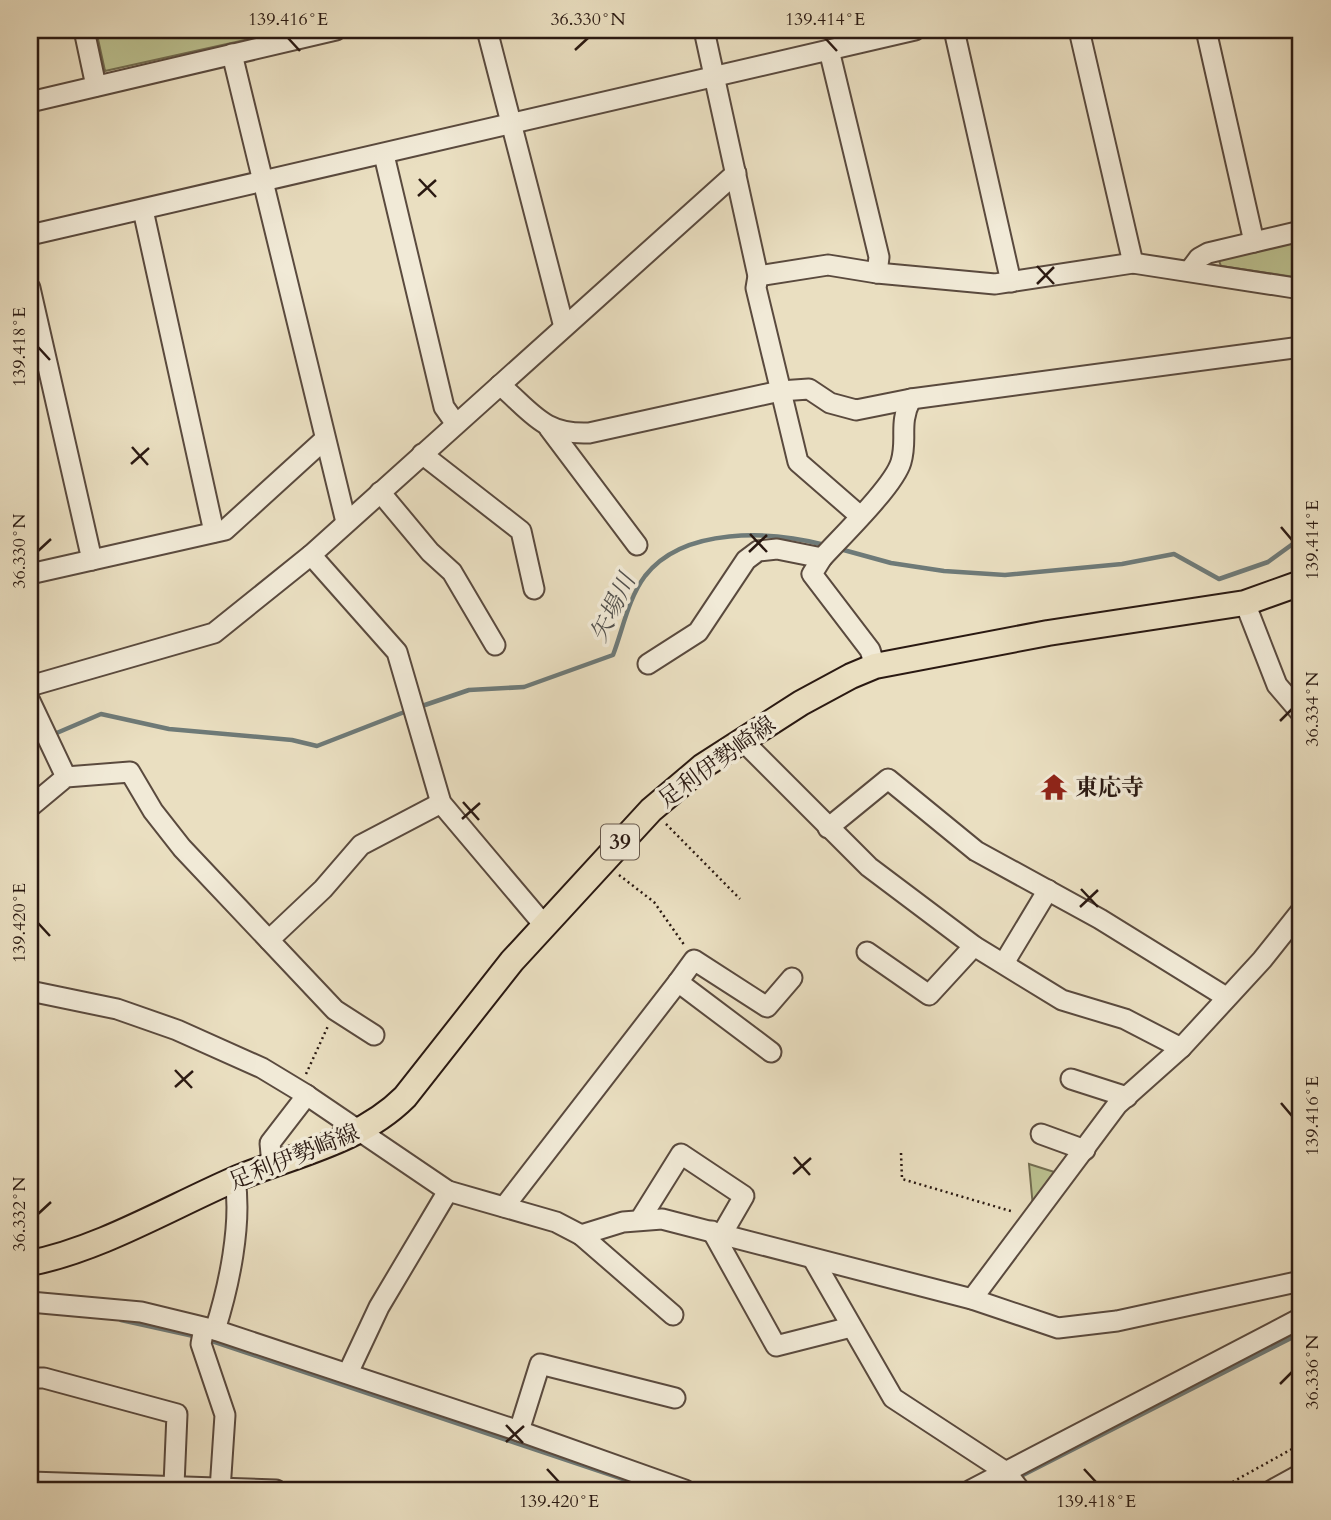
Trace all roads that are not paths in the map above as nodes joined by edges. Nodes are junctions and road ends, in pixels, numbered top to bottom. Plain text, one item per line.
1 (84, 30) edge
2 (336, 30) edge
3 (487, 30) edge
4 (704, 30) edge
5 (915, 30) edge
6 (954, 30) edge
7 (1079, 30) edge
8 (1206, 30) edge
9 (829, 50) junction
10 (232, 54) junction
11 (714, 77) junction
12 (96, 86) junction
13 (30, 102) edge
14 (511, 125) junction
15 (384, 155) junction
16 (736, 173) junction
17 (264, 183) junction
18 (143, 210) junction
19 (1301, 231) edge
20 (30, 235) edge
21 (1254, 242) junction
22 (1133, 263) junction
23 (1190, 270) junction
24 (877, 274) junction
25 (758, 276) junction
26 (1010, 282) junction
27 (30, 288) edge
28 (1301, 289) edge
29 (564, 327) junction
30 (1301, 347) edge
31 (500, 385) junction
32 (780, 391) junction
33 (911, 398) junction
34 (456, 424) junction
35 (549, 428) junction
36 (325, 439) junction
37 (422, 454) junction
38 (380, 492) junction
39 (860, 516) junction
40 (346, 522) junction
41 (214, 532) junction
42 (637, 545) dead end
43 (311, 555) junction
44 (822, 558) junction
45 (92, 560) junction
46 (30, 575) edge
47 (1301, 583) edge
48 (534, 589) dead end
49 (1245, 603) junction
50 (495, 645) dead end
51 (648, 664) dead end
52 (875, 666) junction
53 (30, 686) edge
54 (30, 701) edge
55 (1301, 713) edge
56 (742, 740) junction
57 (66, 777) junction
58 (441, 803) junction
59 (30, 807) edge
60 (828, 828) junction
61 (1048, 890) junction
62 (1301, 911) edge
63 (544, 925) junction
64 (269, 940) junction
65 (974, 946) junction
66 (867, 952) dead end
67 (1004, 963) junction
68 (792, 978) dead end
69 (678, 982) junction
70 (30, 991) edge
71 (1226, 997) junction
72 (374, 1035) dead end
73 (1181, 1048) junction
74 (771, 1052) dead end
75 (1071, 1079) dead end
76 (303, 1093) junction
77 (1127, 1097) junction
78 (359, 1132) junction
79 (1041, 1134) dead end
80 (1085, 1150) junction
81 (272, 1165) junction
82 (235, 1179) junction
83 (448, 1191) junction
84 (504, 1207) junction
85 (641, 1219) junction
86 (717, 1233) junction
87 (581, 1235) junction
88 (813, 1259) junction
89 (30, 1263) edge
90 (1301, 1281) edge
91 (972, 1298) junction
92 (30, 1302) edge
93 (673, 1315) dead end
94 (1301, 1318) edge
95 (851, 1326) junction
96 (210, 1329) junction
97 (348, 1373) junction
98 (30, 1378) edge
99 (675, 1398) dead end
100 (519, 1431) junction
101 (1006, 1472) junction
102 (1301, 1474) edge
103 (30, 1482) edge
104 (174, 1485) junction
105 (220, 1488) edge
106 (276, 1490) edge
107 (685, 1490) edge
108 (971, 1490) edge
109 (1020, 1490) edge
110 (1272, 1490) edge

1 - 12 street
2 - 10 street
3 - 14 street
4 - 11 street
5 - 9 street
6 - 26 street
7 - 22 street
8 - 21 street
9 - 11 street
9 - 24 street
10 - 12 street
10 - 17 street
11 - 14 street
11 - 16 street
12 - 13 street
14 - 15 street
14 - 29 street
15 - 17 street
15 - 34 street
16 - 25 street
16 - 29 street
17 - 18 street
17 - 36 street
18 - 20 street
18 - 41 street
19 - 21 street
21 - 23 street
22 - 23 street
22 - 26 street
23 - 28 street
24 - 25 street
24 - 26 street
25 - 32 street
27 - 45 street
29 - 31 street
30 - 33 street
31 - 34 street
31 - 35 street
32 - 33 street
32 - 35 street
32 - 39 street
33 - 39 street
34 - 37 street
35 - 42 street
36 - 40 street
36 - 41 street
37 - 38 street
37 - 48 street
38 - 40 street
38 - 50 street
39 - 44 street
40 - 43 street
41 - 45 street
43 - 53 street
43 - 58 street
44 - 51 street
44 - 52 street
45 - 46 street
47 - 49 main road, 足利伊勢崎線 / 39
49 - 52 main road, 足利伊勢崎線 / 39
49 - 55 street
52 - 56 main road, 足利伊勢崎線 / 39
54 - 57 street
56 - 60 street
56 - 63 main road, 足利伊勢崎線 / 39
57 - 59 street
57 - 64 street
58 - 63 street
58 - 64 street
60 - 61 street
60 - 65 street
61 - 67 street
61 - 71 street
62 - 71 street
63 - 78 main road, 足利伊勢崎線 / 39
64 - 72 street
65 - 66 street
65 - 67 street
67 - 73 street
68 - 69 street
69 - 74 street
69 - 84 street
70 - 76 street
71 - 73 street
73 - 77 street
75 - 77 street
76 - 78 street
76 - 81 street
77 - 80 street
78 - 81 main road, 足利伊勢崎線 / 39
78 - 83 street
79 - 80 street
80 - 91 street
81 - 82 main road, 足利伊勢崎線 / 39
82 - 89 main road, 足利伊勢崎線 / 39
82 - 96 street
83 - 84 street
83 - 97 street
84 - 87 street
85 - 86 street
85 - 86 street
85 - 87 street
86 - 88 street
86 - 95 street
87 - 93 street
88 - 91 street
88 - 95 street
90 - 91 street
92 - 96 street
94 - 101 street
95 - 101 street
96 - 97 street
96 - 105 street
97 - 100 street
98 - 104 street
99 - 100 street
100 - 107 street
101 - 108 street
101 - 109 street
102 - 110 street
103 - 104 street
104 - 105 street
105 - 106 street

